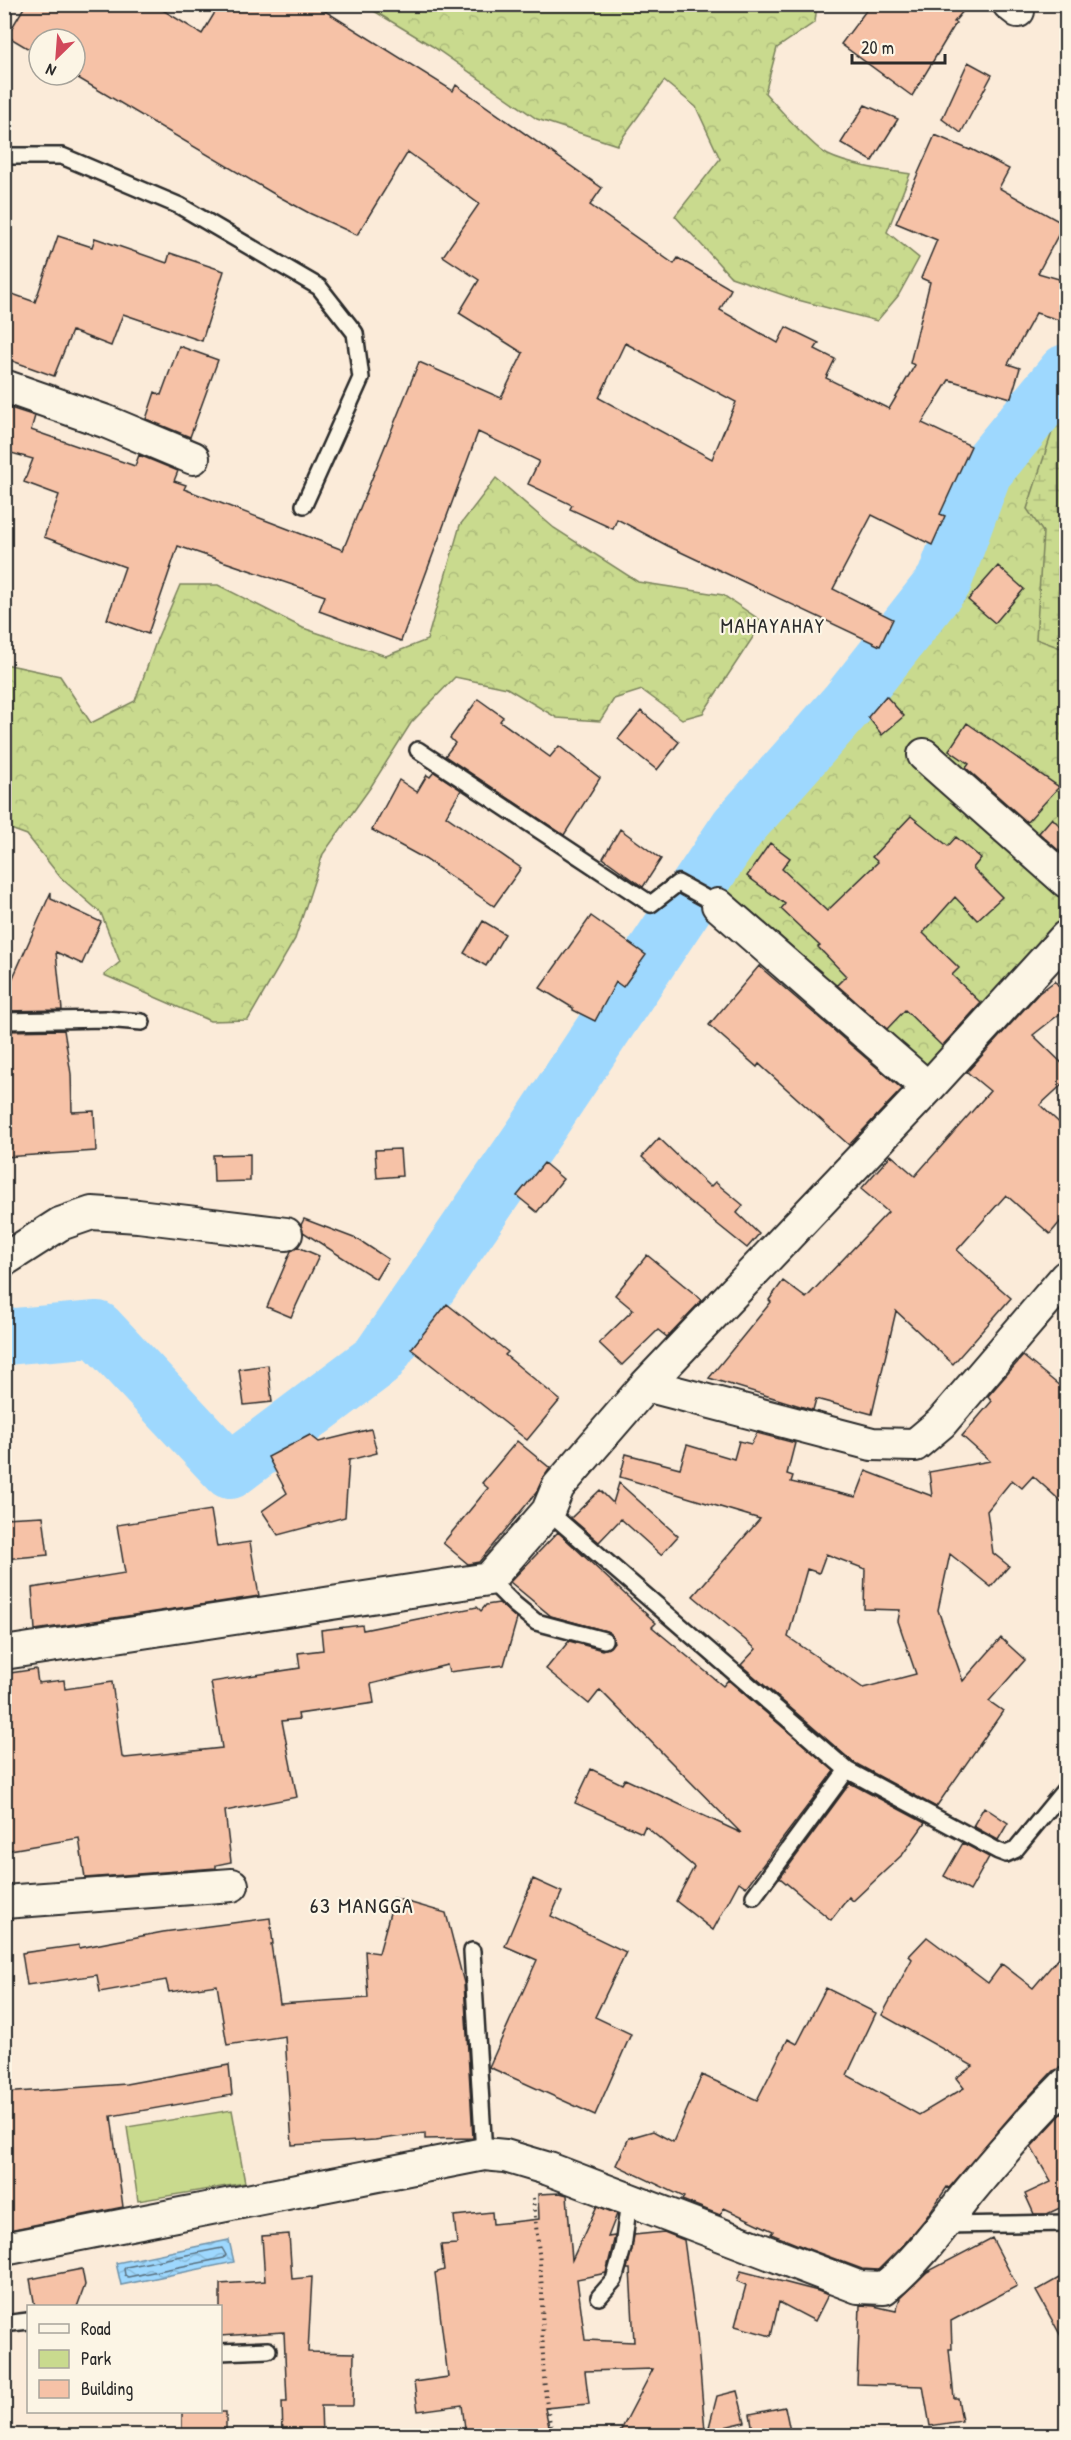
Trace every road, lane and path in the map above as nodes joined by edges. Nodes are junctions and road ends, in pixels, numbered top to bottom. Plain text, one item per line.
1 (4, 156) edge
2 (4, 386) edge
3 (193, 458) dead end
4 (304, 505) dead end
5 (418, 750) dead end
6 (924, 755) dead end
7 (1066, 881) edge
8 (718, 905) joint
9 (1066, 937) edge
10 (4, 1021) edge
11 (142, 1022) dead end
12 (928, 1088) junction
13 (286, 1234) dead end
14 (4, 1260) edge
15 (1066, 1277) edge
16 (646, 1385) junction
17 (548, 1511) junction
18 (489, 1580) junction
19 (604, 1640) dead end
20 (4, 1653) edge
21 (847, 1770) junction
22 (1066, 1788) edge
23 (232, 1885) dead end
24 (754, 1896) dead end
25 (4, 1902) edge
26 (472, 1951) dead end
27 (1066, 2084) edge
28 (484, 2154) junction
29 (530, 2163) junction
30 (629, 2200) junction
31 (1066, 2223) edge
32 (942, 2226) junction
33 (4, 2249) edge
34 (599, 2297) dead end
35 (27, 2321) edge
36 (4, 2324) edge
37 (268, 2350) dead end
38 (222, 2352) edge
39 (553, 2436) edge

1 - 4 lane
2 - 3 street
5 - 8 lane
6 - 7 street
8 - 12 street
9 - 12 street
10 - 11 lane
12 - 16 street
13 - 14 street
15 - 16 street
16 - 17 street
17 - 18 street
17 - 21 lane
18 - 19 lane
18 - 20 street
21 - 22 lane
21 - 24 lane
23 - 25 street
26 - 28 lane
27 - 32 street
28 - 29 street
28 - 33 street
29 - 30 street
29 - 39 path
30 - 32 street
30 - 34 lane
31 - 32 lane
35 - 36 lane
37 - 38 lane

